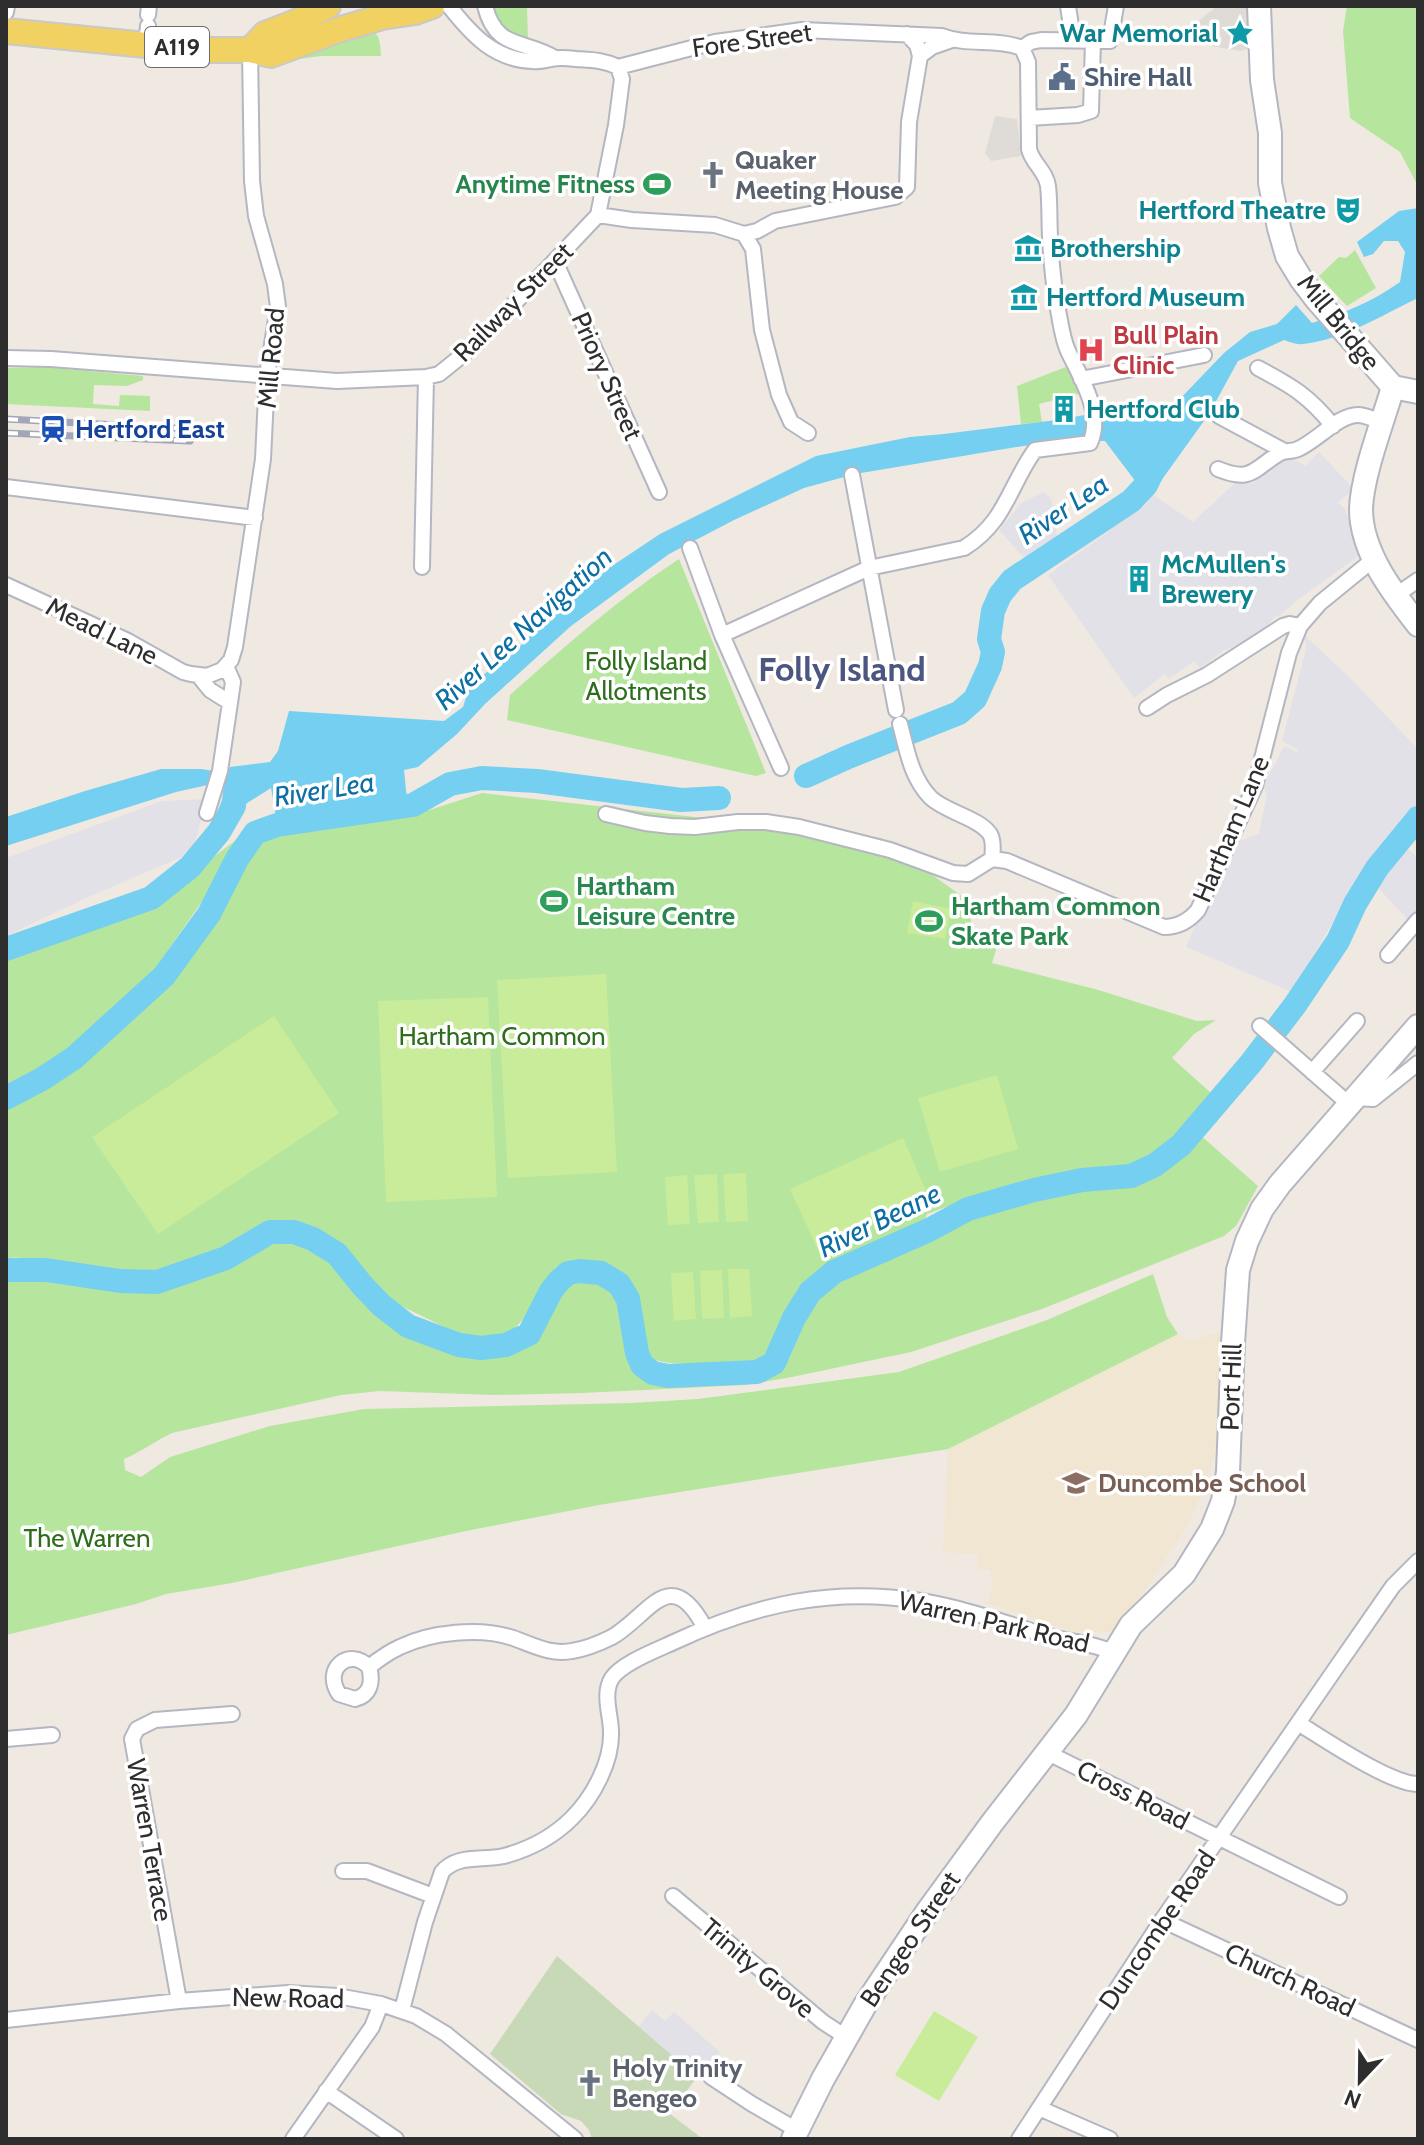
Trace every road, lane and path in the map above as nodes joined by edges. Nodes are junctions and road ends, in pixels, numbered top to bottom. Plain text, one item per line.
1 (7, 6) edge
2 (432, 6) edge
3 (449, 6) edge
4 (485, 6) edge
5 (1068, 6) edge
6 (1116, 6) edge
7 (1259, 6) edge
8 (322, 8) edge
9 (6, 12) edge
10 (148, 23) edge
11 (6, 31) edge
12 (907, 34) junction
13 (1073, 39) junction
14 (952, 40) junction
15 (1093, 40) junction
16 (1022, 48) junction
17 (250, 50) junction
18 (920, 56) junction
19 (555, 58) junction
20 (618, 67) junction
21 (1029, 118) junction
22 (598, 215) junction
23 (744, 234) junction
24 (555, 261) junction
25 (1204, 355) dead end
26 (6, 358) edge
27 (1258, 368) dead end
28 (267, 375) junction
29 (426, 377) junction
30 (1081, 379) junction
31 (1393, 387) junction
32 (1418, 392) edge
33 (1219, 416) dead end
34 (1382, 422) junction
35 (1333, 426) junction
36 (808, 433) dead end
37 (1284, 451) junction
38 (1218, 469) dead end
39 (852, 475) dead end
40 (6, 487) edge
41 (659, 492) dead end
42 (255, 518) junction
43 (690, 548) dead end
44 (1374, 559) junction
45 (422, 567) dead end
46 (869, 568) junction
47 (1418, 580) edge
48 (6, 585) edge
49 (1395, 596) junction
50 (1418, 625) edge
51 (1300, 626) junction
52 (722, 635) junction
53 (226, 666) junction
54 (198, 675) junction
55 (229, 702) junction
56 (1147, 708) dead end
57 (781, 768) dead end
58 (207, 813) dead end
59 (606, 814) dead end
60 (992, 859) junction
61 (1418, 920) edge
62 (1388, 955) dead end
63 (1357, 1021) dead end
64 (1260, 1026) dead end
65 (1418, 1026) edge
66 (1418, 1063) edge
67 (1312, 1072) junction
68 (1353, 1102) junction
69 (1418, 1561) edge
70 (705, 1628) junction
71 (1114, 1653) junction
72 (369, 1667) dead end
73 (232, 1714) dead end
74 (1298, 1723) junction
75 (52, 1735) dead end
76 (6, 1739) edge
77 (1048, 1753) junction
78 (1418, 1784) edge
79 (1218, 1838) junction
80 (343, 1871) dead end
81 (433, 1896) junction
82 (673, 1896) dead end
83 (1339, 1897) dead end
84 (1162, 1920) junction
85 (179, 2001) junction
86 (381, 2004) junction
87 (402, 2010) junction
88 (6, 2020) edge
89 (846, 2037) junction
90 (1418, 2040) edge
91 (711, 2077) dead end
92 (326, 2091) junction
93 (1039, 2108) junction
94 (795, 2134) edge
95 (293, 2139) edge
96 (396, 2139) edge
97 (575, 2139) edge
98 (1019, 2139) edge
99 (1110, 2139) edge

1 - 9 street
2 - 17 main road, A119
3 - 19 street, Fore Street
4 - 19 street, Fore Street
5 - 13 street
6 - 15 street, Fore Street
7 - 31 main road, Mill Bridge
8 - 17 main road
10 - 11 main road, A119
10 - 17 main road, A119
12 - 14 street, Fore Street
12 - 18 street
12 - 20 street, Fore Street
13 - 15 street, Fore Street
13 - 16 street, Fore Street
14 - 16 street, Fore Street
14 - 18 street, Fore Street
15 - 21 street
16 - 21 street
17 - 28 street, Mill Road
18 - 23 street
19 - 20 street, Fore Street
20 - 22 street
21 - 30 street
22 - 23 street
22 - 24 street, Railway Street
23 - 36 street
24 - 29 street, Railway Street
24 - 41 street, Priory Street
25 - 30 street
26 - 28 street, Railway Street
27 - 35 street
28 - 29 street, Railway Street
28 - 42 street, Mill Road
29 - 45 street
30 - 46 street
31 - 32 main road
31 - 34 main road
33 - 37 street
34 - 35 street
34 - 44 main road
35 - 37 street
37 - 38 street
39 - 46 street
40 - 42 street
42 - 53 street, Mill Road
43 - 52 street
44 - 49 main road
44 - 51 street, Hartham Lane
46 - 52 street
46 - 60 street
47 - 49 street
48 - 54 street, Mead Lane
49 - 50 main road
51 - 56 street, Hartham Lane
51 - 60 street, Hartham Lane
52 - 57 street
53 - 54 street
53 - 55 street, Mill Road
54 - 55 street
55 - 58 street, Mill Road
59 - 60 street
61 - 62 street
63 - 67 street
64 - 67 street
65 - 68 main road, Port Hill
66 - 68 street
67 - 68 street
68 - 71 main road, Port Hill
69 - 74 street, Duncombe Road
70 - 71 street, Warren Park Road
70 - 72 street
70 - 81 street, Warren Park Road
71 - 77 main road, Port Hill
73 - 85 street, Warren Terrace
74 - 78 street
74 - 79 street, Duncombe Road
75 - 76 street
77 - 79 street, Cross Road
77 - 89 main road, Bengeo Street
79 - 83 street, Cross Road
79 - 84 street, Duncombe Road
80 - 81 street
81 - 87 street, Warren Park Road
82 - 89 street, Trinity Grove
84 - 90 street, Church Road
84 - 93 street, Duncombe Road
85 - 86 street, New Road
85 - 88 street, New Road
86 - 87 street, New Road
86 - 92 street
87 - 97 street, New Road
89 - 94 main road, Bengeo Street
91 - 94 street
92 - 95 street
92 - 96 street
93 - 98 street, Duncombe Road
93 - 99 street

